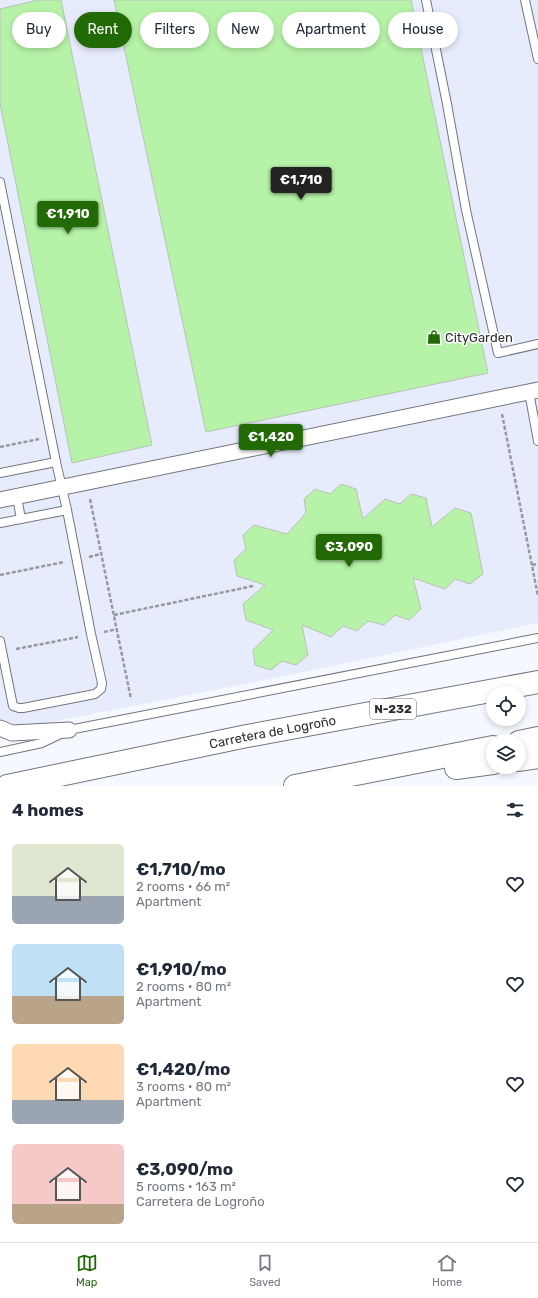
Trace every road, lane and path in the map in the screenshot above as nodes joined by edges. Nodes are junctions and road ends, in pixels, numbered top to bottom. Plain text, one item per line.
1 (426, 0) edge
2 (525, 0) edge
3 (538, 60) edge
4 (0, 182) edge
5 (538, 344) edge
6 (533, 391) edge
7 (501, 412) dead end
8 (537, 428) edge
9 (51, 437) junction
10 (538, 441) edge
11 (0, 447) edge
12 (56, 462) junction
13 (0, 473) edge
14 (61, 488) junction
15 (89, 495) dead end
16 (17, 497) junction
17 (0, 500) edge
18 (67, 510) junction
19 (21, 520) junction
20 (0, 523) edge
21 (102, 554) junction
22 (77, 559) junction
23 (538, 564) edge
24 (532, 565) junction
25 (0, 575) edge
26 (253, 586) dead end
27 (538, 596) edge
28 (114, 615) junction
29 (117, 629) junction
30 (91, 634) junction
31 (538, 638) edge
32 (0, 640) edge
33 (2, 652) junction
34 (538, 669) edge
35 (538, 682) edge
36 (131, 699) dead end
37 (0, 728) edge
38 (69, 730) junction
39 (247, 736) junction
40 (538, 738) edge
41 (526, 741) edge
42 (486, 748) edge
43 (0, 752) edge
44 (538, 758) edge
45 (526, 759) edge
46 (486, 764) edge
47 (7, 786) edge
48 (295, 786) edge
49 (316, 786) edge

1 - 5 lane
2 - 3 lane
4 - 9 lane
6 - 8 lane
6 - 14 street
7 - 24 path
8 - 10 lane
9 - 11 path
9 - 12 lane
12 - 13 lane
12 - 14 lane
14 - 16 street
14 - 18 lane
15 - 21 path
16 - 17 street
16 - 19 lane
18 - 19 lane
18 - 22 lane
19 - 20 lane
21 - 22 path
21 - 28 path
22 - 25 path
22 - 30 lane
23 - 24 path
24 - 27 path
26 - 28 path
28 - 29 path
29 - 30 path
29 - 36 path
30 - 33 path
30 - 33 lane
31 - 38 lane
32 - 33 lane
34 - 39 highway
35 - 39 highway, Carretera de Logroño / N-232
37 - 38 street
38 - 43 lane
39 - 47 highway, Carretera de Logroño / N-232
40 - 41 highway
42 - 48 highway
44 - 45 highway
46 - 49 highway

